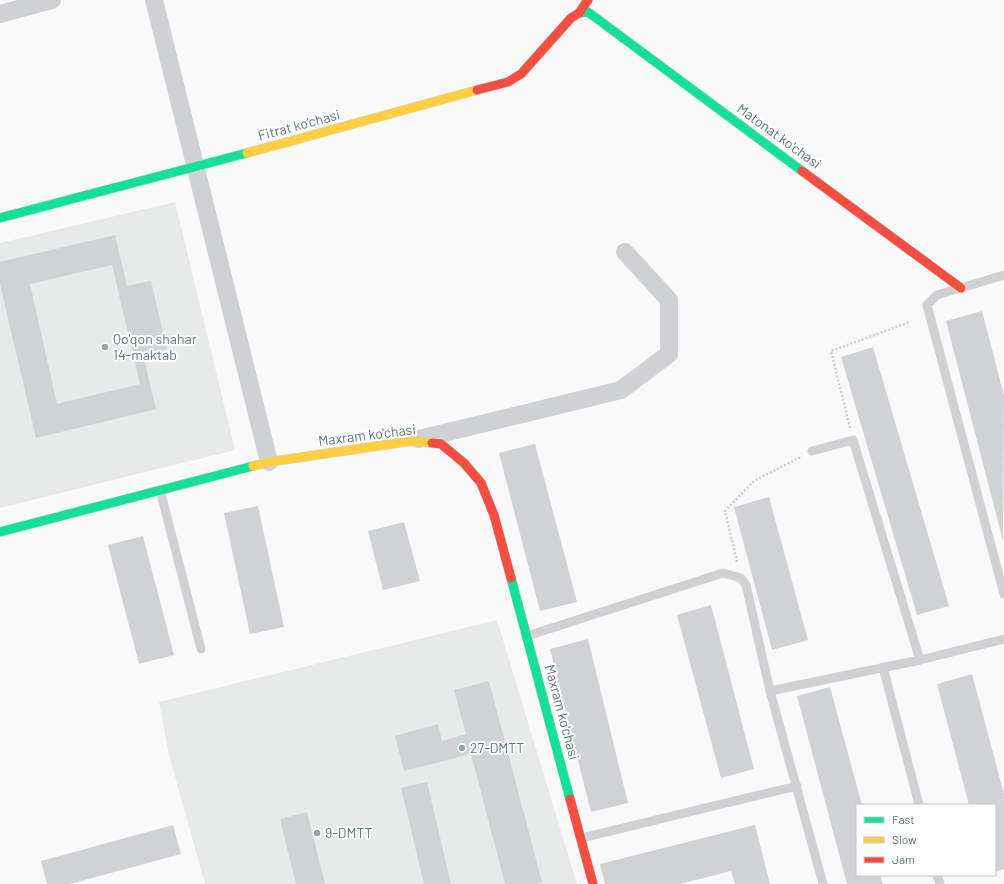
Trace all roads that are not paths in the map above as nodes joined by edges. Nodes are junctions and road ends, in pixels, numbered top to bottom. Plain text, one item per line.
1 (52, 0) edge
2 (154, 0) edge
3 (588, 0) edge
4 (579, 13) junction
5 (0, 14) edge
6 (197, 167) junction
7 (0, 218) edge
8 (625, 252) dead end
9 (1004, 274) edge
10 (961, 288) junction
11 (411, 442) junction
12 (812, 451) road end
13 (269, 462) junction
14 (160, 490) junction
15 (0, 532) edge
16 (1004, 594) edge
17 (527, 636) junction
18 (1004, 639) edge
19 (201, 649) dead end
20 (920, 660) junction
21 (884, 667) junction
22 (770, 691) junction
23 (797, 786) junction
24 (919, 804) edge
25 (581, 838) junction
26 (594, 884) edge
27 (823, 884) edge

1 - 5 street
2 - 6 street
3 - 4 street, Fitrat ko'chasi
4 - 6 street, Fitrat ko'chasi
4 - 10 street, Matonat ko'chasi
6 - 7 street, Fitrat ko'chasi
6 - 13 street
8 - 11 street
9 - 10 lane
10 - 16 lane
11 - 13 street, Maxram ko'chasi
11 - 17 street, Maxram ko'chasi
12 - 20 lane
13 - 14 street, Maxram ko'chasi
14 - 15 street, Maxram ko'chasi
14 - 19 lane
17 - 22 lane
17 - 25 street, Maxram ko'chasi
18 - 20 lane
20 - 21 lane
21 - 22 lane
21 - 24 lane
22 - 23 lane
23 - 25 lane
23 - 27 lane
25 - 26 street, Maxram ko'chasi

